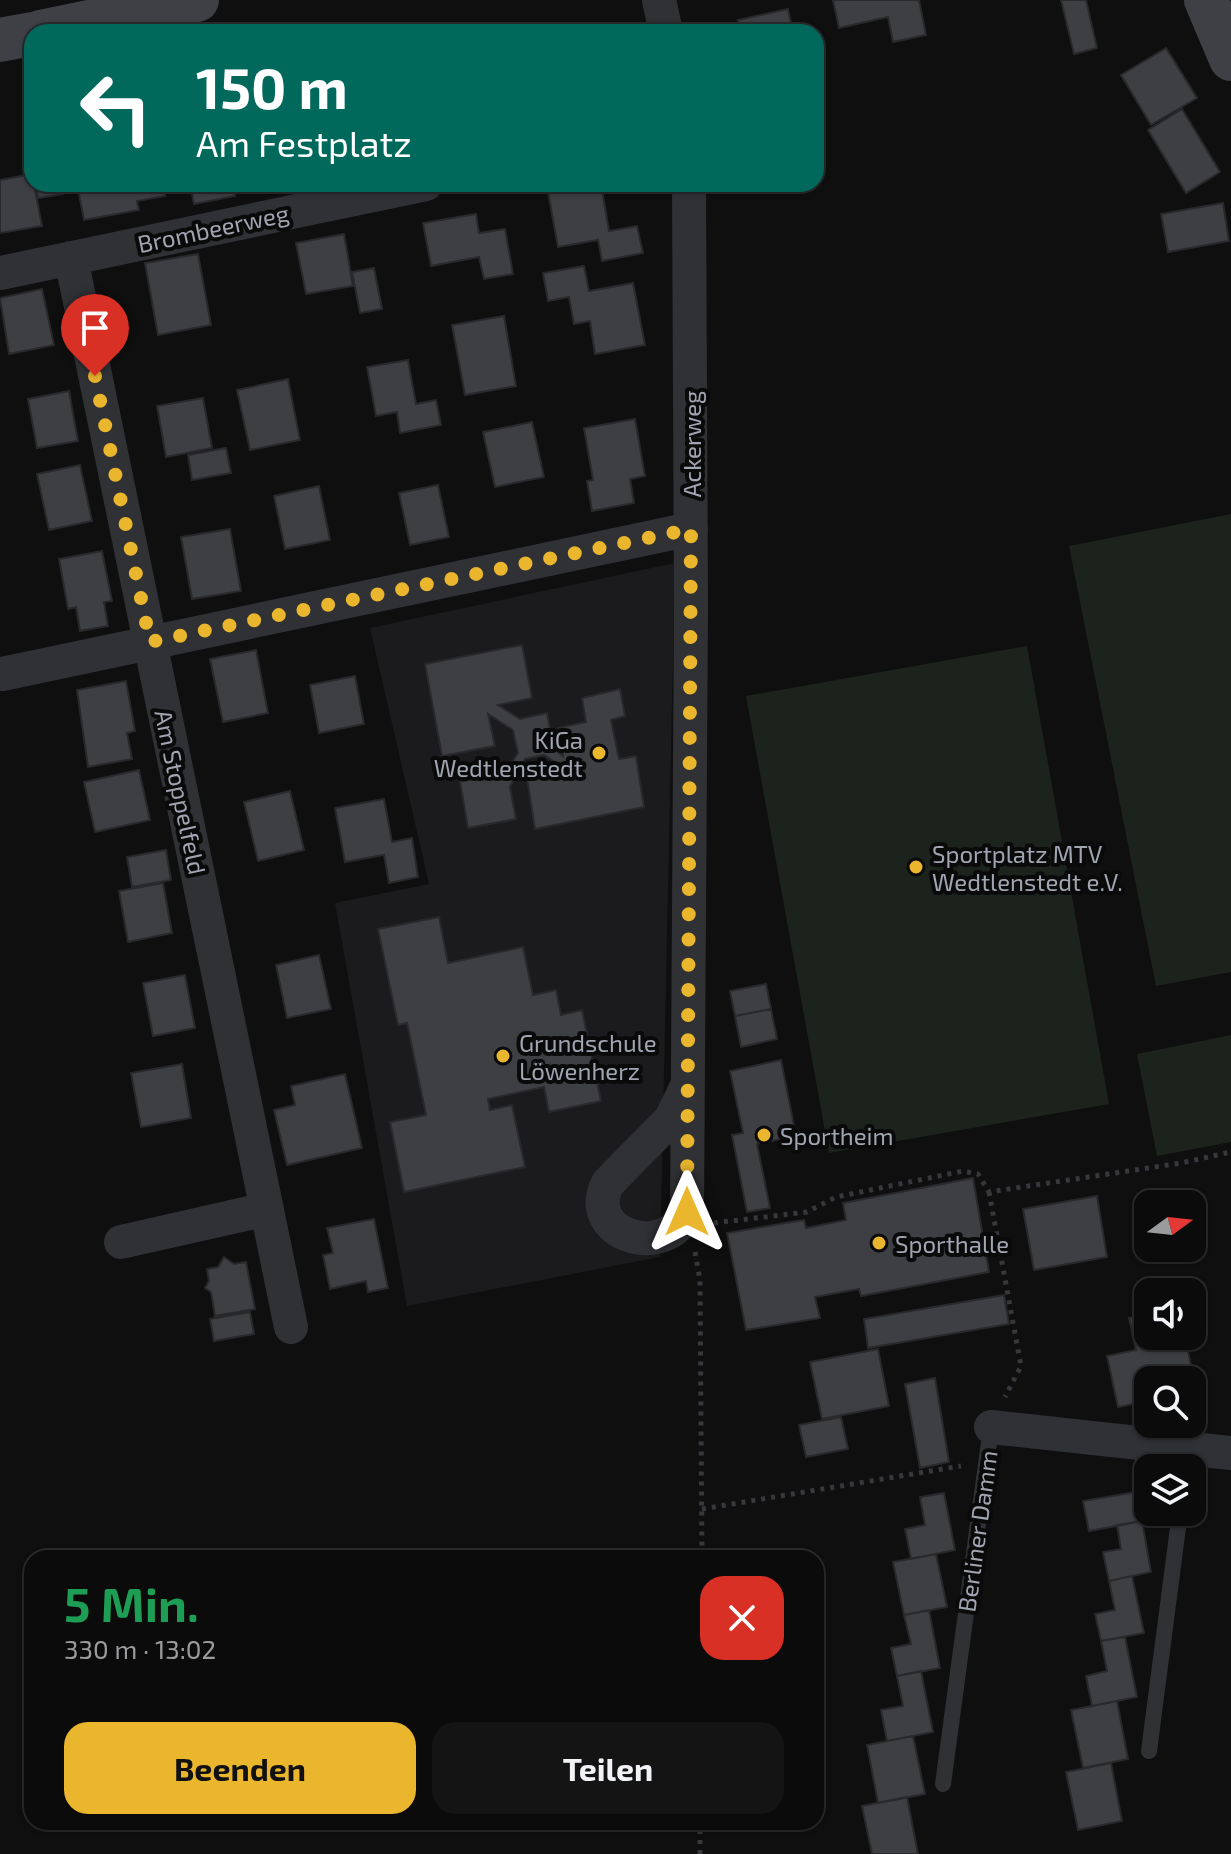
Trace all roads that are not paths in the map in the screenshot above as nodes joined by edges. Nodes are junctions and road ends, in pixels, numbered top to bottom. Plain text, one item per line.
1 (197, 0) edge
2 (659, 0) edge
3 (1206, 0) edge
4 (79, 24) edge
5 (664, 24) edge
6 (24, 36) edge
7 (0, 40) edge
8 (1231, 59) edge
9 (388, 192) edge
10 (689, 192) edge
11 (71, 258) junction
12 (0, 273) edge
13 (691, 529) junction
14 (150, 642) junction
15 (2, 674) edge
16 (686, 1088) junction
17 (267, 1209) junction
18 (121, 1242) dead end
19 (291, 1327) dead end
20 (991, 1427) joint
21 (1231, 1453) edge
22 (1156, 1454) edge
23 (1206, 1456) edge
24 (1178, 1526) edge
25 (1149, 1751) dead end
26 (943, 1784) dead end

1 - 4 street
2 - 5 street
3 - 8 street
6 - 7 street
9 - 11 street, Brombeerweg
10 - 13 street, Ackerweg
11 - 12 street, Brombeerweg
11 - 14 street, Am Stoppelfeld
13 - 14 street
13 - 16 street, Ackerweg
14 - 15 street
14 - 17 street, Am Stoppelfeld
16 - 16 street, Ackerweg
17 - 18 street
17 - 19 street, Am Stoppelfeld
20 - 22 street, Berliner Damm
20 - 26 lane, Berliner Damm
21 - 23 street, Berliner Damm
24 - 25 lane

